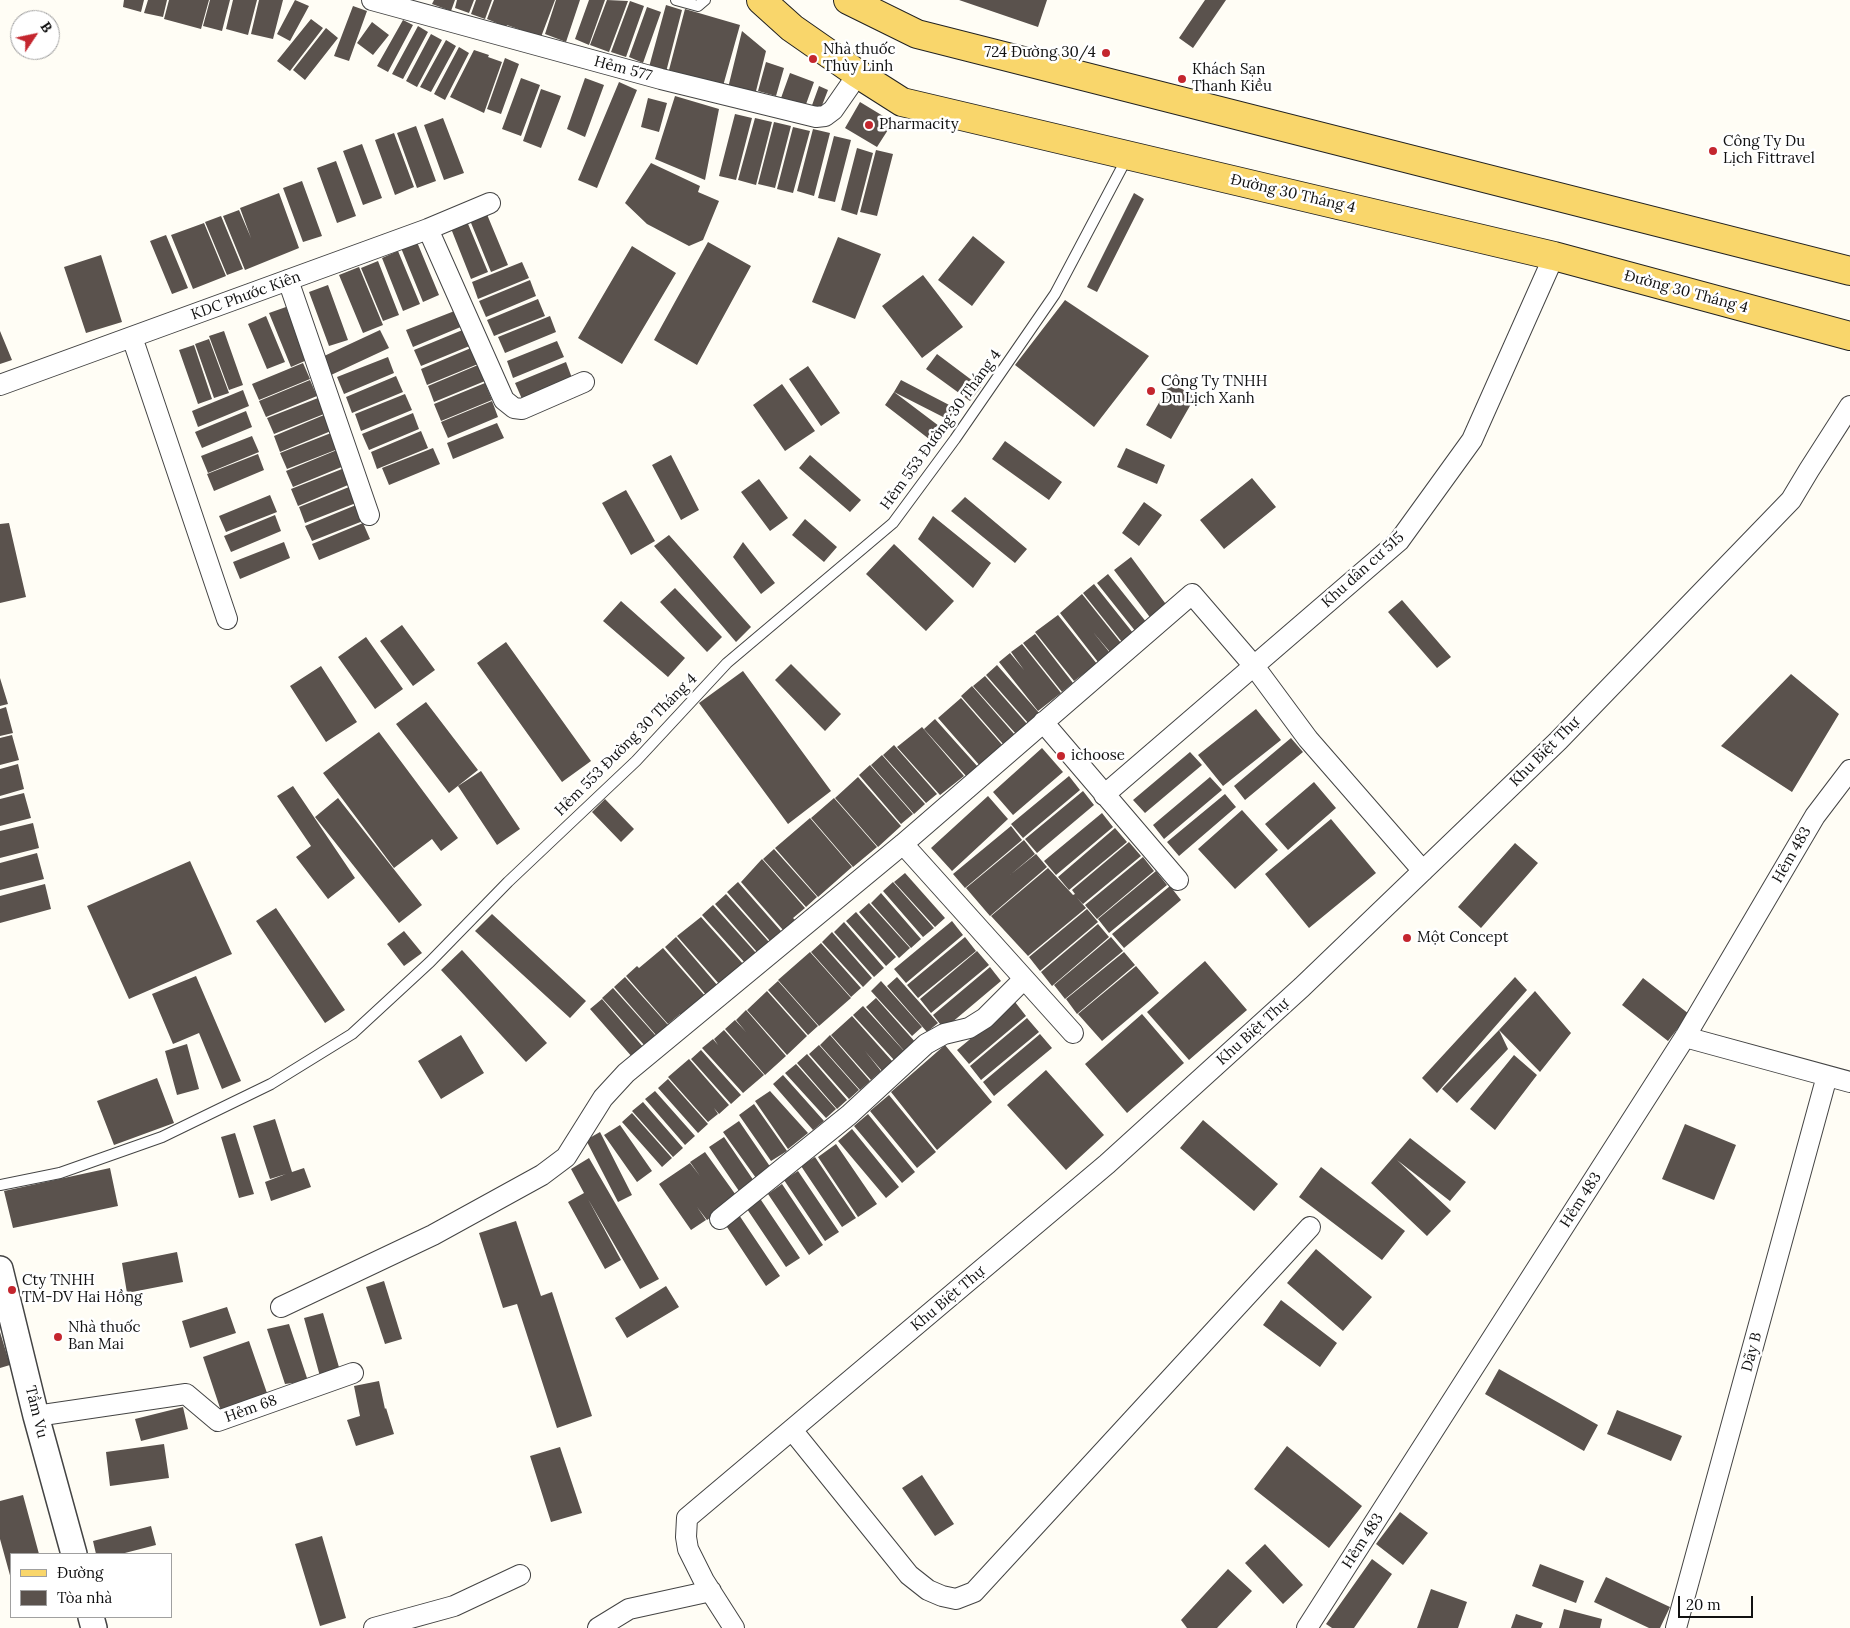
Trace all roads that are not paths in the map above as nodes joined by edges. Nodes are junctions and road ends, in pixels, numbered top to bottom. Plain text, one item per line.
1 (372, 0) edge
2 (676, 0) edge
3 (705, 0) edge
4 (761, 0) edge
5 (848, 0) edge
6 (858, 74) junction
7 (1129, 155) junction
8 (490, 203) dead end
9 (428, 229) junction
10 (1554, 256) junction
11 (1850, 271) edge
12 (288, 280) junction
13 (1850, 336) edge
14 (132, 337) junction
15 (584, 382) dead end
16 (0, 385) edge
17 (1850, 406) edge
18 (369, 514) dead end
19 (227, 620) dead end
20 (1254, 666) junction
21 (1043, 722) junction
22 (1850, 770) edge
23 (1104, 794) junction
24 (903, 844) junction
25 (1423, 871) junction
26 (1178, 880) dead end
27 (1024, 979) junction
28 (1073, 1033) dead end
29 (1685, 1038) junction
30 (1827, 1076) junction
31 (1850, 1082) edge
32 (0, 1185) edge
33 (720, 1219) dead end
34 (1310, 1227) dead end
35 (0, 1268) edge
36 (281, 1307) dead end
37 (353, 1372) dead end
38 (36, 1416) junction
39 (792, 1430) junction
40 (74, 1553) edge
41 (520, 1575) dead end
42 (711, 1591) junction
43 (374, 1628) edge
44 (598, 1628) edge
45 (734, 1628) edge
46 (1307, 1628) edge
47 (1676, 1628) edge

1 - 6 street, Hẻm 577
2 - 3 lane
4 - 6 main road, Đường 30 Tháng 4
5 - 11 main road
6 - 7 main road, Đường 30 Tháng 4
7 - 10 main road, Đường 30 Tháng 4
7 - 32 lane, Hẻm 553 Đường 30 Tháng 4
8 - 9 street, KDC Phước Kiên
9 - 12 street, KDC Phước Kiên
9 - 15 street
10 - 13 main road, Đường 30 Tháng 4
10 - 20 street, Khu dân cư 515
12 - 14 street, KDC Phước Kiên
12 - 18 street
14 - 16 street, KDC Phước Kiên
14 - 19 street
17 - 25 street, Khu Biệt Thự
20 - 21 street
20 - 23 street, Khu dân cư 515
20 - 25 street
21 - 23 street
21 - 24 street
22 - 29 street, Hẻm 483
23 - 26 street
24 - 27 street
24 - 36 street
25 - 39 street, Khu Biệt Thự
27 - 28 street
27 - 33 street
29 - 30 street
29 - 46 street, Hẻm 483
30 - 31 street
30 - 47 street, Dãy B
34 - 39 street
35 - 38 street, Tầm Vu
37 - 38 street, Hẻm 68
38 - 40 street, Tầm Vu
39 - 42 street, Khu Biệt Thự
41 - 43 street
42 - 44 street
42 - 45 street, Khu Biệt Thự

